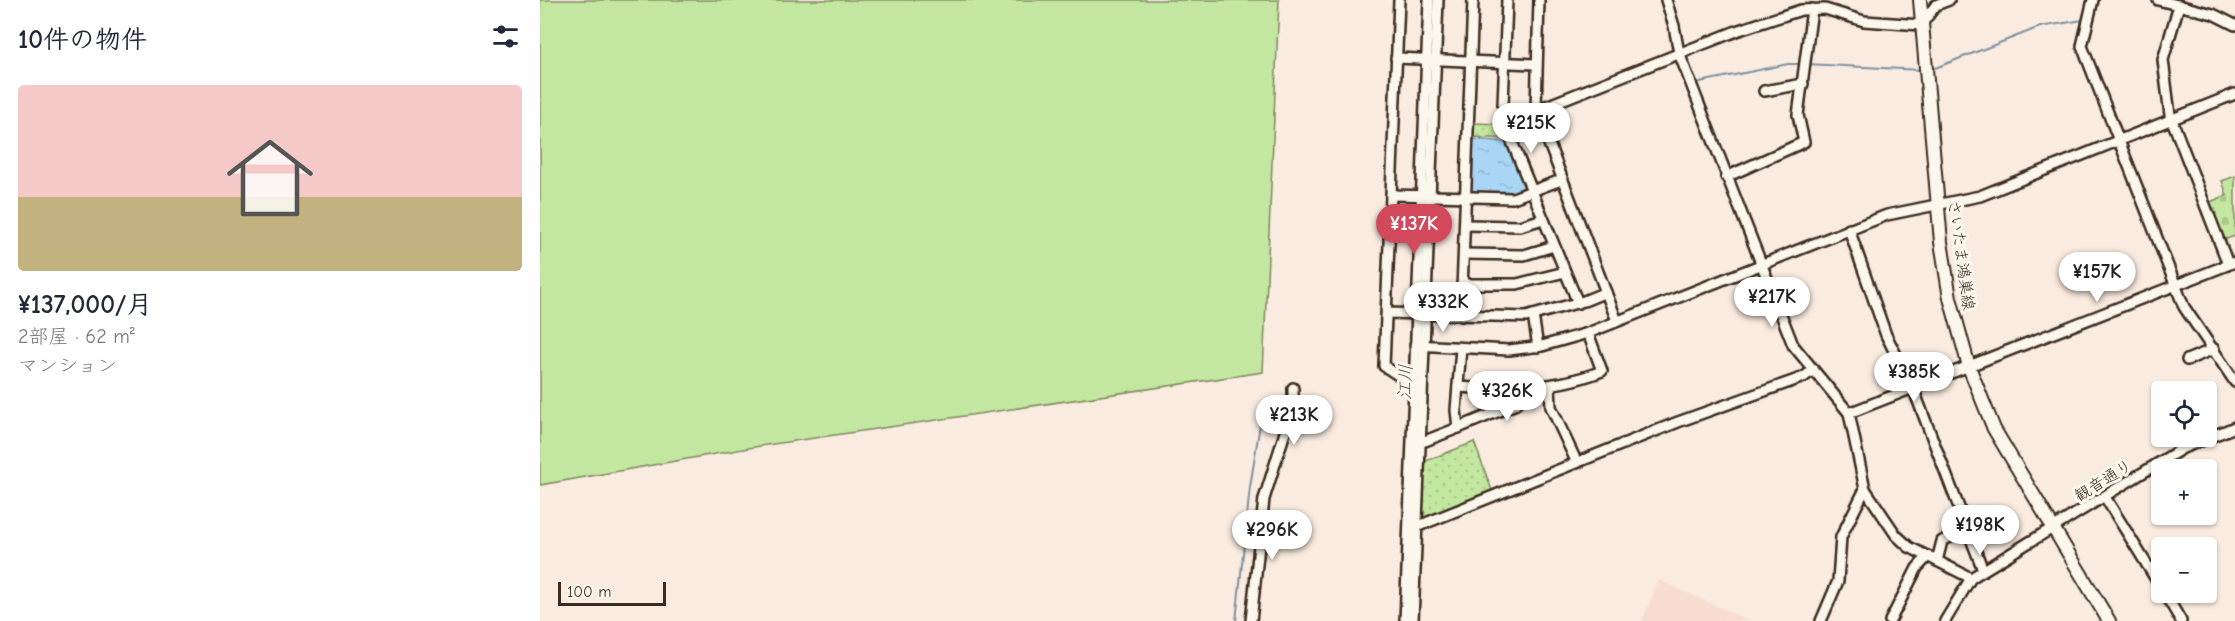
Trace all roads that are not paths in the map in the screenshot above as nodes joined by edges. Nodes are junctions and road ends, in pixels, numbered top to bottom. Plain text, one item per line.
1 (1399, 0) edge
2 (1429, 0) edge
3 (1438, 0) edge
4 (1473, 0) edge
5 (1507, 0) edge
6 (1539, 0) edge
7 (1666, 0) edge
8 (1833, 0) edge
9 (1920, 0) edge
10 (1949, 0) edge
11 (2093, 0) edge
12 (2158, 0) edge
13 (2179, 5) junction
14 (1812, 9) junction
15 (1831, 10) junction
16 (1920, 25) junction
17 (2235, 25) edge
18 (1679, 53) junction
19 (1396, 58) junction
20 (1431, 60) junction
21 (1471, 61) junction
22 (1505, 62) junction
23 (1536, 64) junction
24 (1803, 84) junction
25 (1764, 91) dead end
26 (2235, 94) edge
27 (1536, 110) junction
28 (2172, 119) junction
29 (2118, 141) junction
30 (1726, 177) junction
31 (1561, 180) junction
32 (1532, 191) junction
33 (1391, 195) junction
34 (1426, 196) junction
35 (1466, 197) junction
36 (1937, 204) junction
37 (1543, 219) junction
38 (1465, 225) junction
39 (1849, 229) junction
40 (1554, 246) junction
41 (1464, 254) junction
42 (2232, 263) edge
43 (1761, 267) junction
44 (1565, 272) junction
45 (1462, 284) junction
46 (2175, 286) junction
47 (1606, 292) junction
48 (1578, 303) junction
49 (1387, 313) junction
50 (1421, 314) junction
51 (1533, 315) junction
52 (1461, 316) junction
53 (1617, 321) junction
54 (1588, 333) junction
55 (1420, 345) junction
56 (1538, 347) junction
57 (1461, 348) junction
58 (2214, 349) junction
59 (2187, 360) dead end
60 (1969, 367) junction
61 (1813, 370) junction
62 (2235, 382) edge
63 (1413, 385) junction
64 (1550, 385) junction
65 (1458, 387) junction
66 (1293, 388) dead end
67 (1913, 388) junction
68 (1520, 389) junction
69 (1849, 413) junction
70 (2235, 427) edge
71 (1458, 428) junction
72 (1416, 442) junction
73 (1577, 463) junction
74 (1865, 489) junction
75 (2105, 497) junction
76 (1416, 527) junction
77 (2053, 528) junction
78 (1956, 535) dead end
79 (1932, 558) junction
80 (1983, 570) junction
81 (2151, 572) edge
82 (1971, 578) junction
83 (2170, 603) edge
84 (1251, 621) edge
85 (1405, 621) edge
86 (1413, 621) edge
87 (1821, 621) edge
88 (1890, 621) edge
89 (1945, 621) edge
90 (2109, 621) edge
91 (2181, 621) edge

1 - 19 street
2 - 20 street
3 - 20 street
4 - 21 street
5 - 22 street
6 - 23 street
7 - 18 street
8 - 15 street
9 - 16 main road, さいたま鴻巣線
10 - 16 street
11 - 29 street
12 - 13 street
13 - 17 street
13 - 28 street
14 - 15 street
14 - 18 street
14 - 24 street
15 - 16 street
16 - 36 main road, さいたま鴻巣線
18 - 27 street
18 - 30 street
19 - 20 street
19 - 33 street
20 - 21 street
20 - 34 street
21 - 22 street
21 - 35 street
22 - 23 street
22 - 32 street
23 - 27 street
24 - 25 street
24 - 30 street
26 - 28 street
27 - 31 street
28 - 29 street
28 - 42 street
29 - 36 street
29 - 46 street
30 - 43 street
31 - 32 street
31 - 47 street
32 - 35 street
32 - 37 street
33 - 34 street
33 - 49 street
34 - 35 street
34 - 50 street
35 - 38 street
36 - 39 street
36 - 60 main road, さいたま鴻巣線
37 - 38 street
37 - 40 street
38 - 41 street
39 - 43 street
39 - 67 street
40 - 41 street
40 - 44 street
41 - 45 street
42 - 46 street
43 - 53 street
43 - 61 street
44 - 45 street
44 - 48 street
45 - 52 street
46 - 58 street
46 - 60 street
47 - 48 street
47 - 53 street
48 - 51 street
49 - 50 street
49 - 63 street
50 - 52 street
50 - 55 street
51 - 52 street
51 - 56 street
53 - 54 street
54 - 56 street
54 - 64 street
55 - 57 street
55 - 63 street
55 - 72 street
56 - 57 street
57 - 65 street
58 - 59 street
58 - 62 street
60 - 67 street
60 - 77 main road, さいたま鴻巣線
61 - 69 street
61 - 73 street
63 - 72 street
64 - 68 street
64 - 73 street
65 - 68 street
65 - 71 street
66 - 84 street
67 - 69 street
67 - 80 street
68 - 71 street
69 - 74 street
70 - 75 street, 観音通り
71 - 72 street
72 - 76 street
72 - 85 street
73 - 76 street
74 - 79 street
74 - 87 street
75 - 77 street, 観音通り
75 - 81 street
76 - 86 street
77 - 80 street, 観音通り
77 - 90 main road, さいたま鴻巣線
78 - 79 street
79 - 82 street
79 - 88 street
80 - 82 street, 観音通り
82 - 89 street
83 - 91 street

